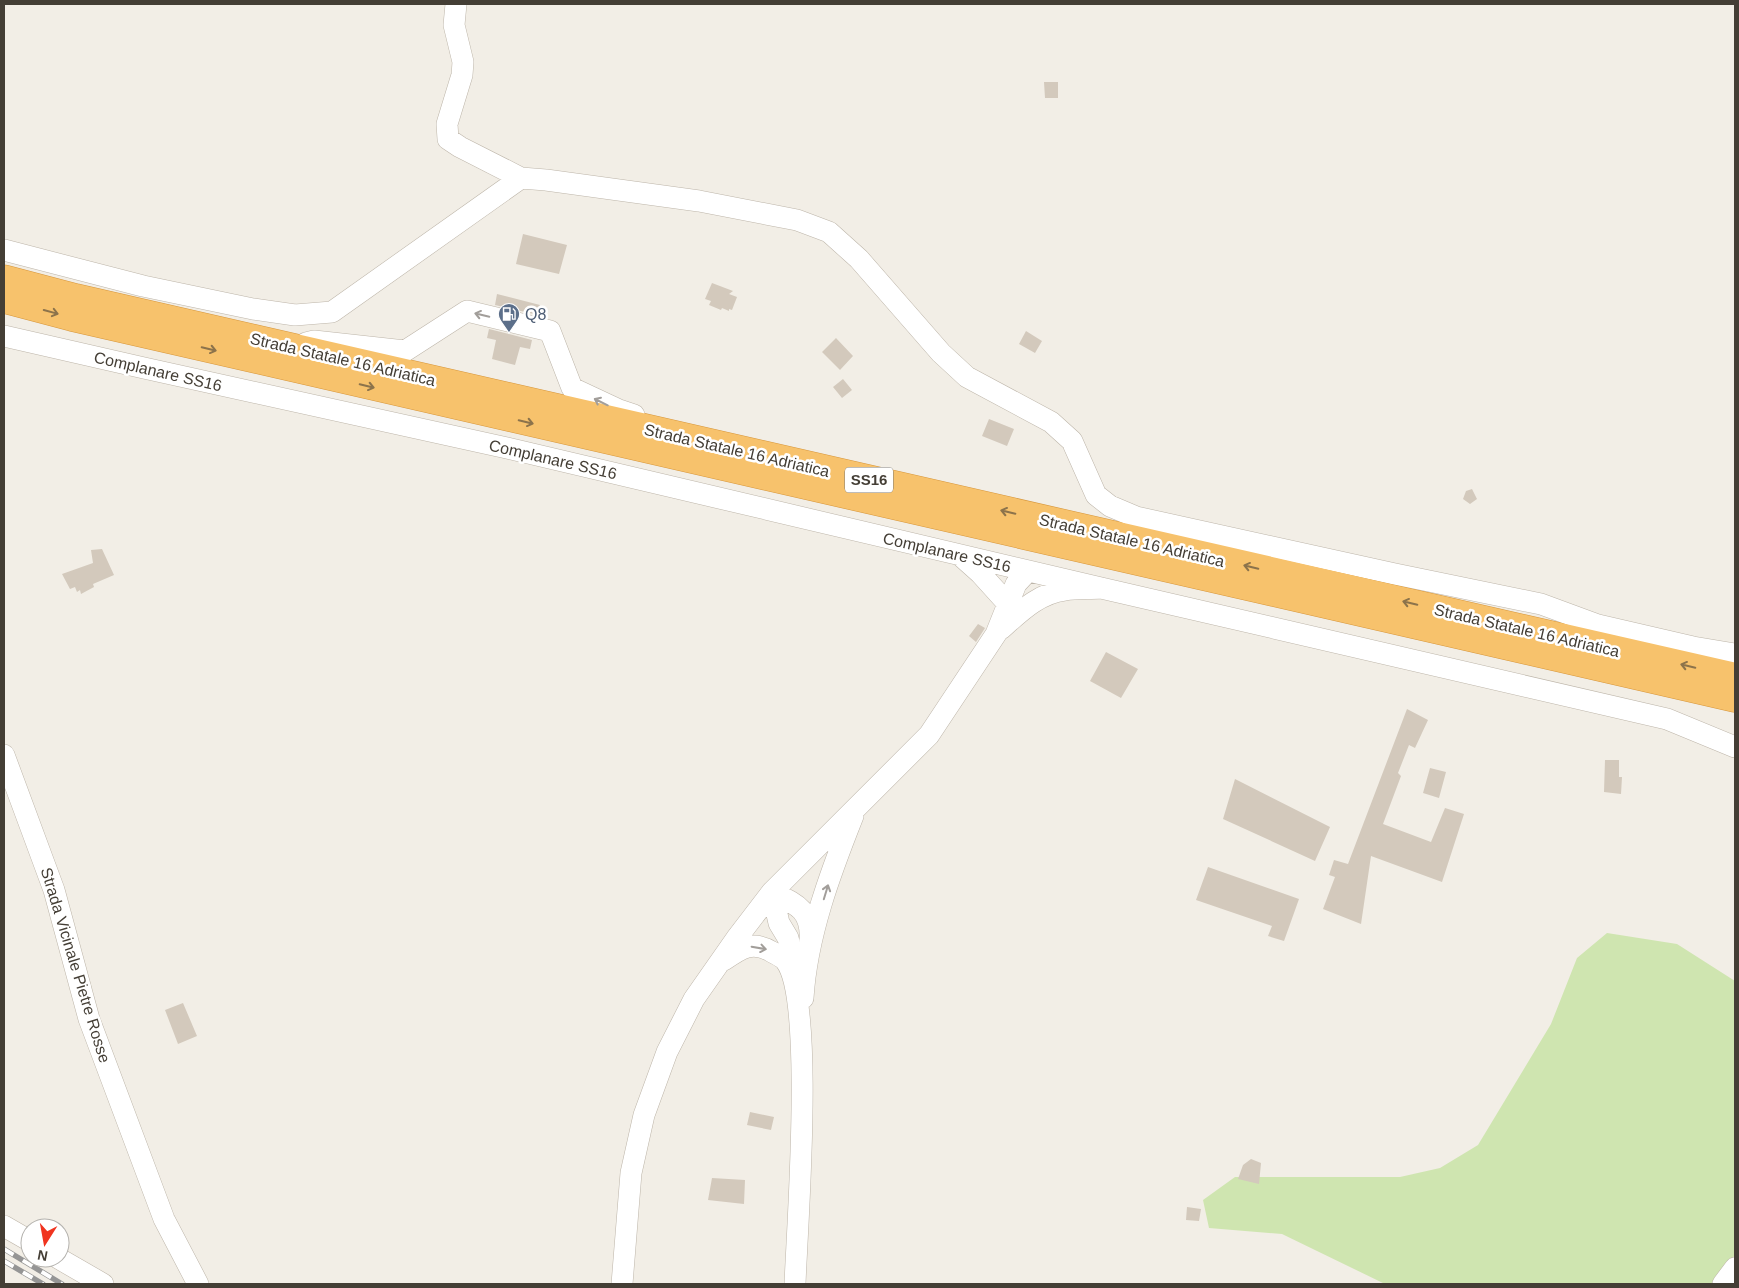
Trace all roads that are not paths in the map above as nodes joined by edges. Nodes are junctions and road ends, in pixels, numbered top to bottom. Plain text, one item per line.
1 (456, 4) edge
2 (521, 178) junction
3 (4, 250) edge
4 (4, 279) edge
5 (4, 299) edge
6 (4, 336) edge
7 (291, 347) junction
8 (728, 448) junction
9 (960, 555) junction
10 (1028, 571) junction
11 (1101, 588) junction
12 (1013, 609) junction
13 (1735, 654) edge
14 (1735, 677) edge
15 (1735, 698) edge
16 (1735, 747) edge
17 (4, 755) edge
18 (856, 810) junction
19 (772, 892) junction
20 (809, 953) junction
21 (716, 966) junction
22 (793, 979) junction
23 (801, 1043) junction
24 (4, 1226) edge
25 (20, 1235) edge
26 (70, 1265) edge
27 (1735, 1268) edge
28 (102, 1284) edge
29 (198, 1284) edge
30 (622, 1284) edge
31 (795, 1284) edge
32 (1724, 1284) edge

1 - 2 street
2 - 3 street
2 - 13 street
4 - 7 highway, Strada Statale 16 Adriatica / SS16
5 -> 15 highway, Strada Statale 16 Adriatica / SS16
6 - 9 street, Complanare SS16
7 - 8 highway, Strada Statale 16 Adriatica / SS16
8 -> 7 street
14 -> 8 highway, Strada Statale 16 Adriatica / SS16
9 - 10 street, Complanare SS16
9 - 12 street
10 - 11 street, Complanare SS16
10 - 12 street
11 - 12 street
11 - 16 street, Complanare SS16
12 - 18 street
17 - 29 street, Strada Vicinale Pietre Rosse
18 - 19 street
20 -> 18 street
19 - 20 street
19 - 21 street
19 - 22 street
20 - 23 street
21 -> 22 street
21 - 30 street
22 - 23 street
23 - 31 street
24 - 25 street
26 - 28 street
27 - 32 street

